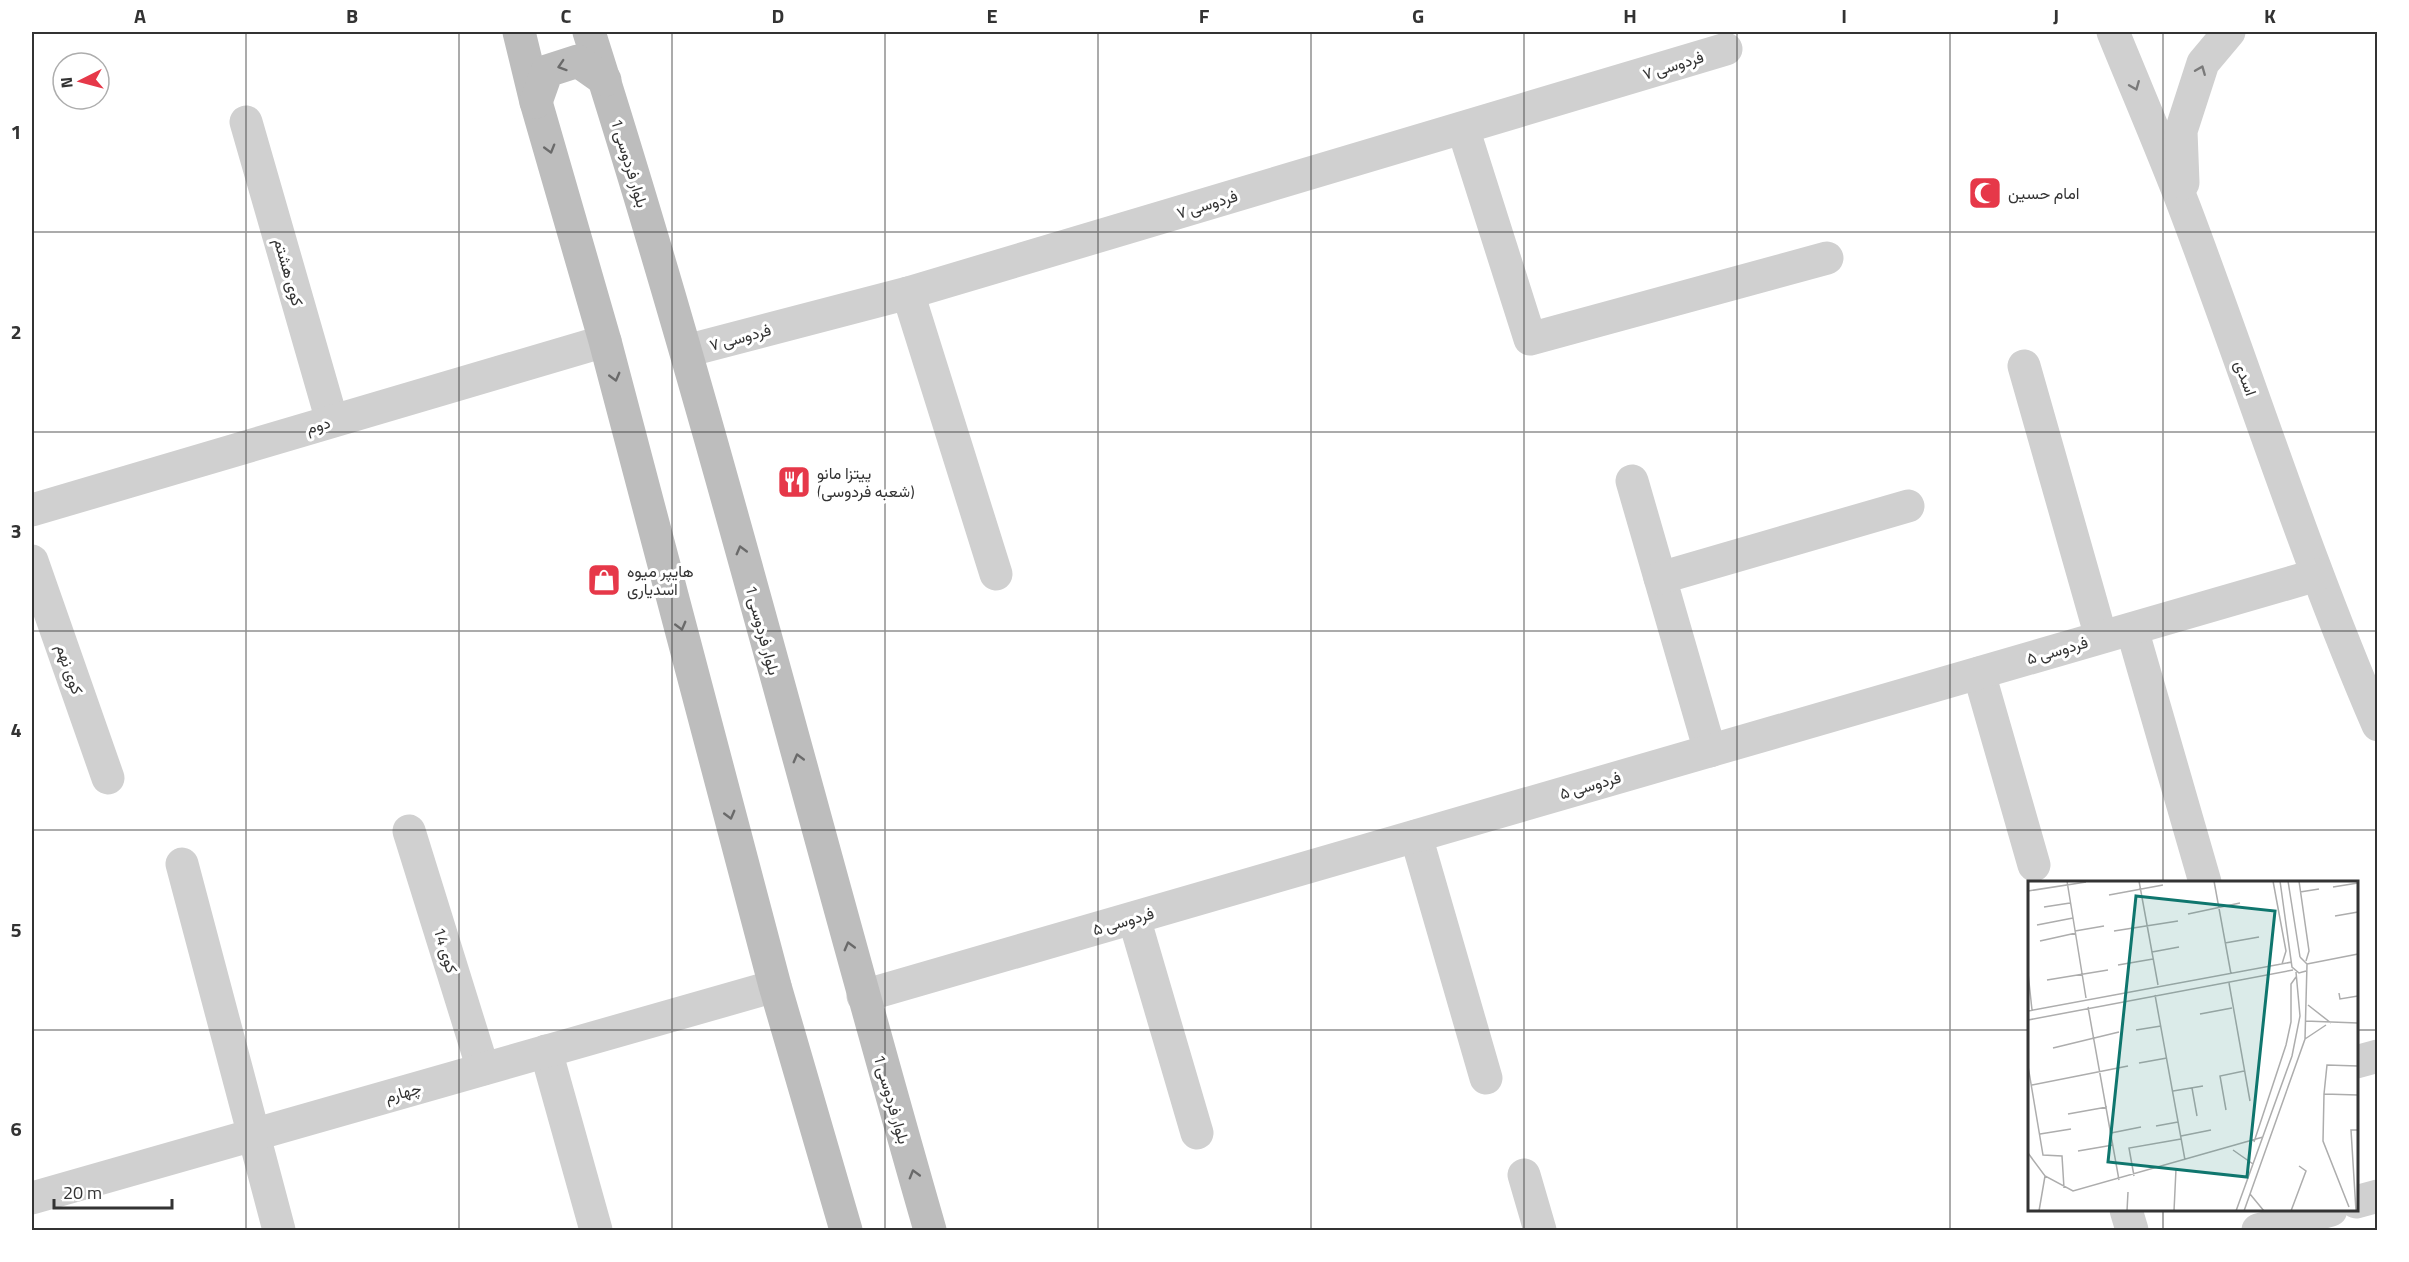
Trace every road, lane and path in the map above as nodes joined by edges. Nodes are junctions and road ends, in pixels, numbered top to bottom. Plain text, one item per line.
1 (519, 32) edge
2 (589, 32) edge
3 (2113, 32) edge
4 (2229, 32) edge
5 (1726, 50) dead end
6 (604, 80) junction
7 (536, 102) junction
8 (246, 122) dead end
9 (1463, 128) junction
10 (2184, 209) junction
11 (1827, 258) dead end
12 (908, 293) junction
13 (605, 341) junction
14 (686, 351) junction
15 (2024, 366) dead end
16 (332, 421) junction
17 (1632, 481) dead end
18 (1908, 506) dead end
19 (32, 510) edge
20 (32, 561) edge
21 (996, 574) dead end
22 (2317, 575) junction
23 (1660, 578) junction
24 (2132, 629) junction
25 (2101, 637) junction
26 (1979, 673) junction
27 (2378, 725) edge
28 (1710, 751) junction
29 (108, 778) dead end
30 (409, 831) dead end
31 (1416, 836) junction
32 (182, 864) dead end
33 (2034, 865) dead end
34 (2205, 881) edge
35 (1134, 918) junction
36 (776, 986) junction
37 (863, 996) junction
38 (546, 1051) junction
39 (2378, 1056) edge
40 (2358, 1061) edge
41 (483, 1069) junction
42 (1486, 1078) dead end
43 (1197, 1133) dead end
44 (253, 1135) junction
45 (1524, 1175) dead end
46 (2378, 1196) edge
47 (32, 1198) edge
48 (2358, 1201) edge
49 (2127, 1211) edge
50 (2324, 1211) edge
51 (279, 1230) edge
52 (596, 1230) edge
53 (846, 1230) edge
54 (930, 1230) edge
55 (1540, 1230) edge
56 (2132, 1230) edge
57 (2258, 1230) edge

1 - 7 main road
2 - 6 main road, بلوار فردوسی 1
3 -> 10 street, اسدی
10 -> 4 street
5 - 9 street, فردوسی ۷
6 -> 7 main road
6 - 14 main road, بلوار فردوسی 1
7 -> 13 main road
8 - 16 street, کوی هشتم
9 - 11 street
9 - 12 street, فردوسی ۷
10 - 22 street, اسدی
12 - 14 street, فردوسی ۷
12 - 21 street
13 - 16 street, دوم
13 -> 36 main road
37 -> 14 main road, بلوار فردوسی 1
15 - 25 street
16 - 19 street, دوم
17 - 23 street
18 - 23 street
20 - 29 street, کوی نهم
22 - 24 street, فردوسی ۵
22 - 27 street, اسدی
23 - 28 street
24 - 25 street, فردوسی ۵
24 - 34 street
25 - 26 street, فردوسی ۵
26 - 28 street, فردوسی ۵
26 - 33 street
28 - 31 street, فردوسی ۵
30 - 41 street, کوی 14
31 - 35 street, فردوسی ۵
31 - 42 street
32 - 44 street
35 - 37 street, فردوسی ۵
35 - 43 street
36 - 38 street, چهارم
36 - 53 main road
54 -> 37 main road, بلوار فردوسی 1
38 - 41 street, چهارم
38 - 52 street
39 - 40 street
41 - 44 street, چهارم
44 - 47 street, چهارم
44 - 51 street
45 - 55 street
46 - 48 street
49 - 56 street
50 - 57 street

